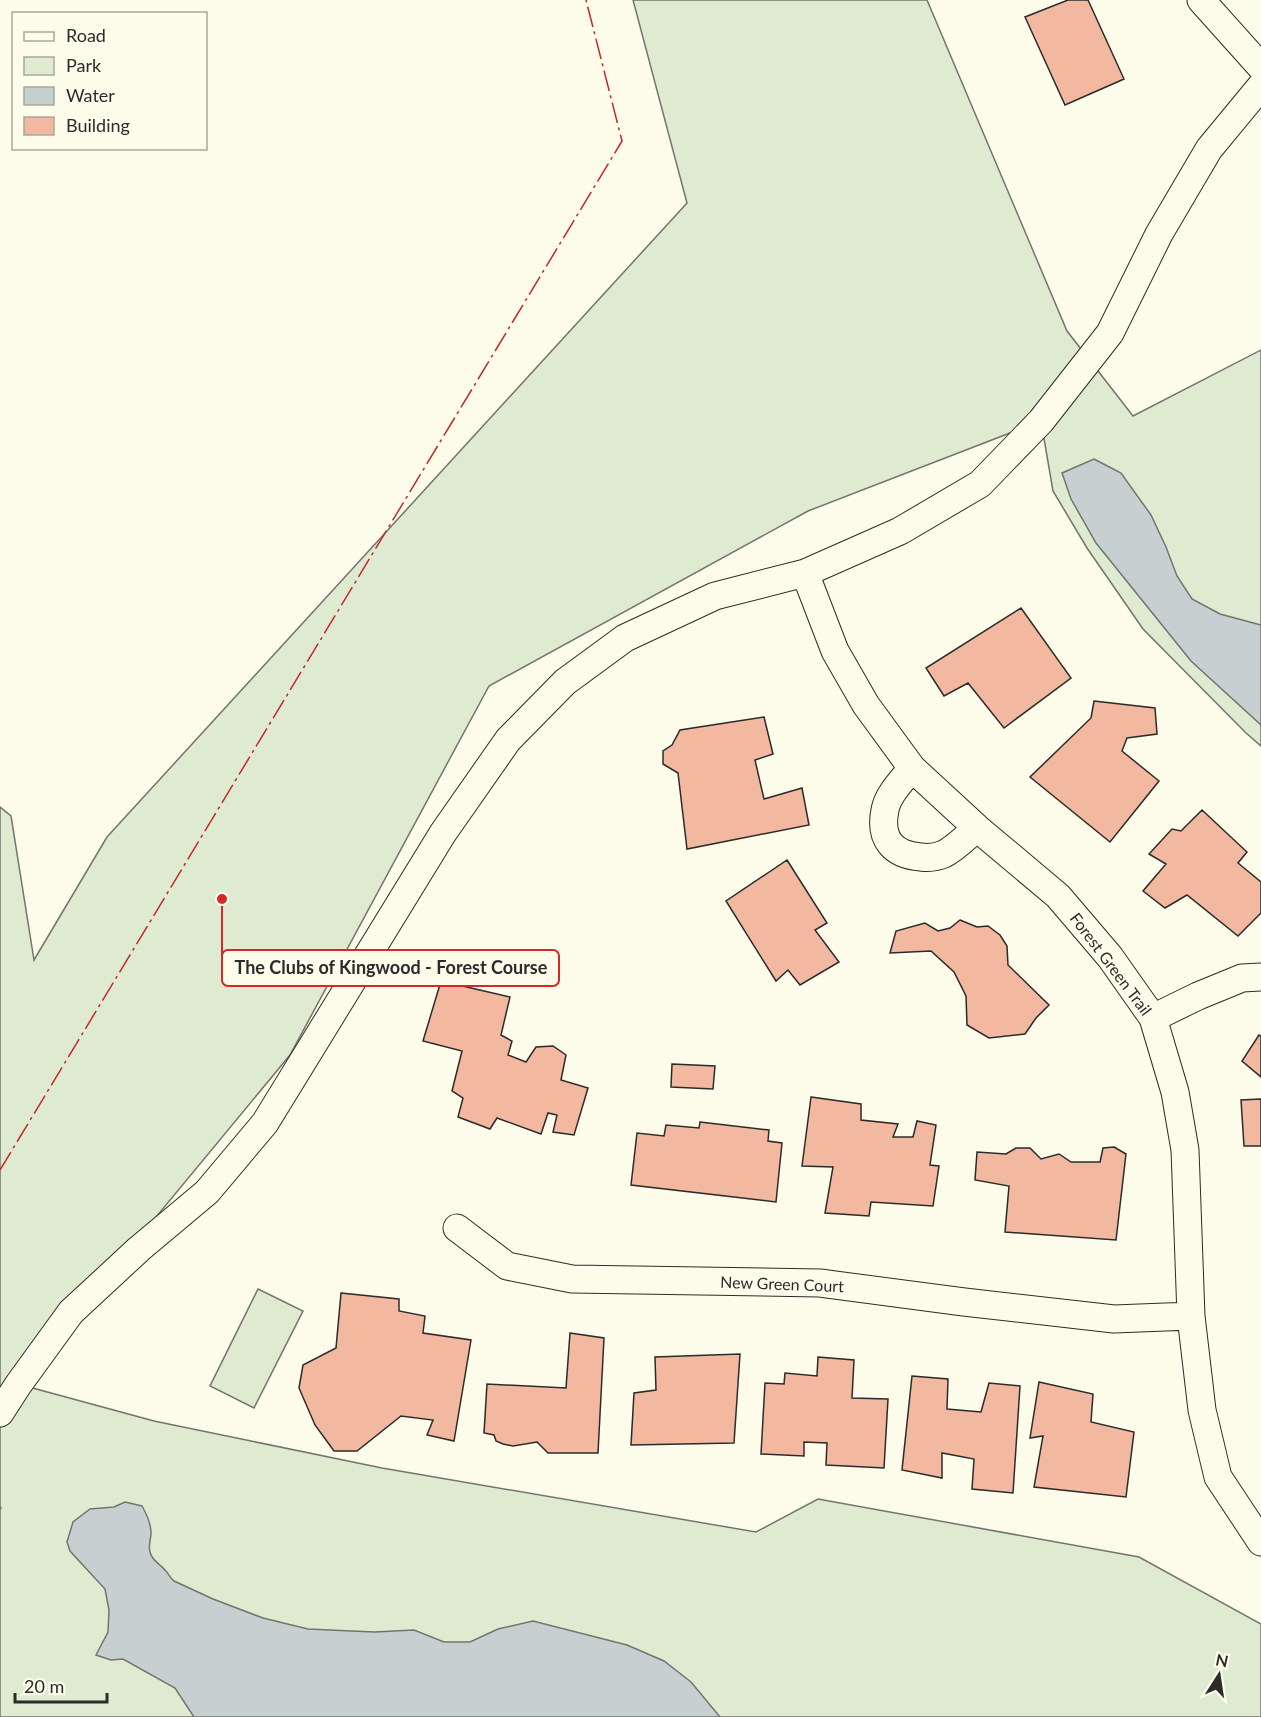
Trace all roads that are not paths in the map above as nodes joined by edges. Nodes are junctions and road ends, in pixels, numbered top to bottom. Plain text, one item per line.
1 (1201, 0) edge
2 (1261, 67) edge
3 (1261, 86) edge
4 (805, 573) junction
5 (912, 768) junction
6 (977, 828) junction
7 (1261, 977) edge
8 (1153, 1018) junction
9 (457, 1228) dead end
10 (1191, 1316) junction
11 (0, 1413) edge
12 (1261, 1542) edge

1 - 2 street
3 - 4 street
4 - 5 street, Forest Green Trail
4 - 11 street
5 - 6 street, Forest Green Trail
5 - 6 street
6 - 8 street, Forest Green Trail
7 - 8 street
8 - 10 street, Forest Green Trail
9 - 10 street, New Green Court
10 - 12 street, Forest Green Trail

